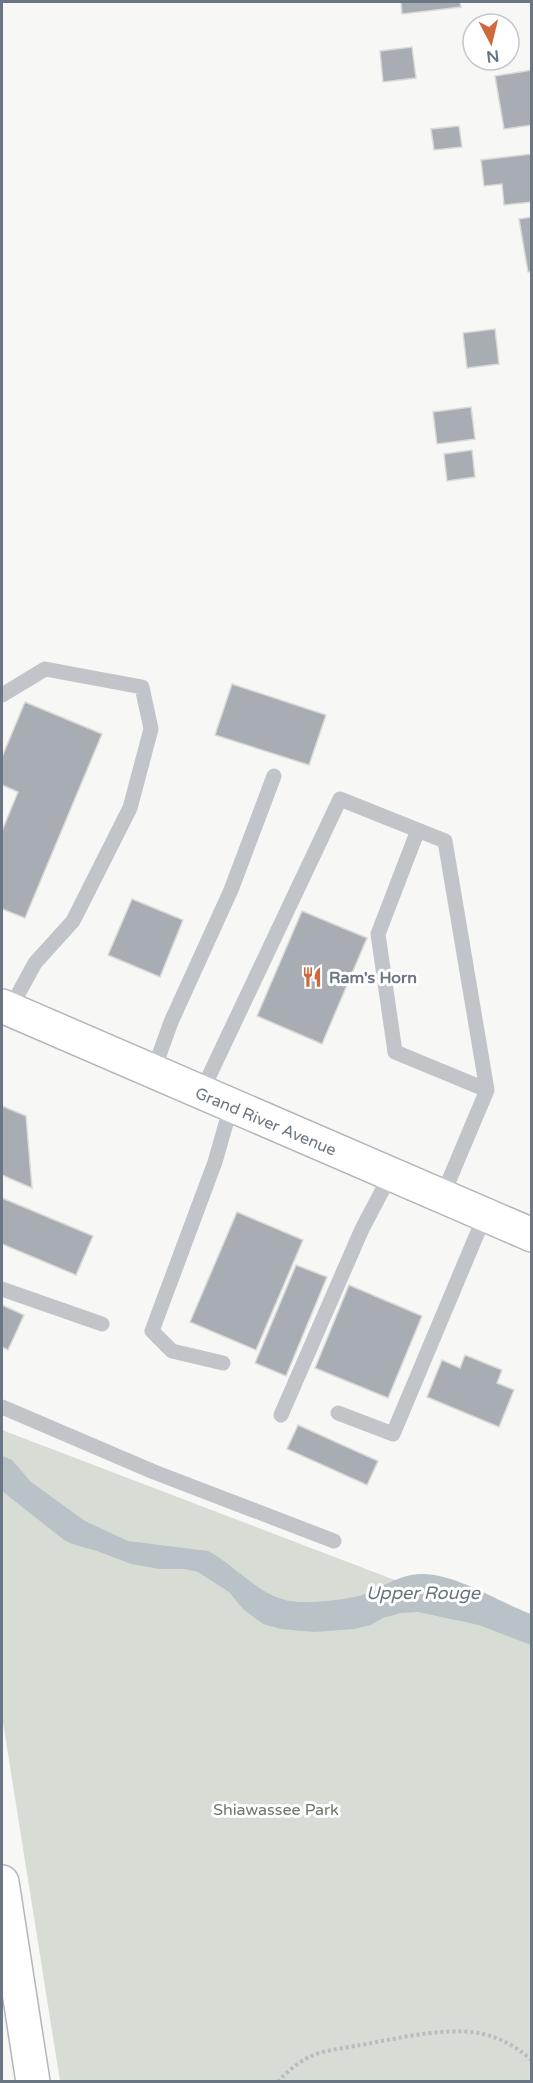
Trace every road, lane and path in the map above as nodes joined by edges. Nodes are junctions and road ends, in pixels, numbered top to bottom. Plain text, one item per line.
1 (2, 695) edge
2 (274, 776) dead end
3 (418, 830) junction
4 (6, 1008) edge
5 (153, 1072) junction
6 (487, 1090) junction
7 (201, 1093) junction
8 (231, 1106) junction
9 (391, 1174) junction
10 (442, 1197) junction
11 (485, 1215) junction
12 (531, 1235) edge
13 (2, 1289) edge
14 (102, 1324) dead end
15 (223, 1363) dead end
16 (2, 1407) edge
17 (338, 1413) dead end
18 (281, 1415) dead end
19 (334, 1541) dead end
20 (2, 1882) edge
21 (531, 2060) edge
22 (33, 2082) edge
23 (278, 2082) edge

1 - 4 lane
2 - 5 lane
3 - 6 lane
3 - 6 lane
3 - 7 lane
4 - 5 main road, Grand River Avenue
5 - 7 main road, Grand River Avenue
6 - 10 lane
7 - 8 main road, Grand River Avenue
8 - 9 main road, Grand River Avenue
8 - 15 lane
9 - 10 main road, Grand River Avenue
9 - 18 lane
10 - 11 main road, Grand River Avenue
11 - 12 main road, Grand River Avenue
11 - 17 lane
13 - 14 lane
16 - 19 lane
20 - 22 main road
21 - 23 path

